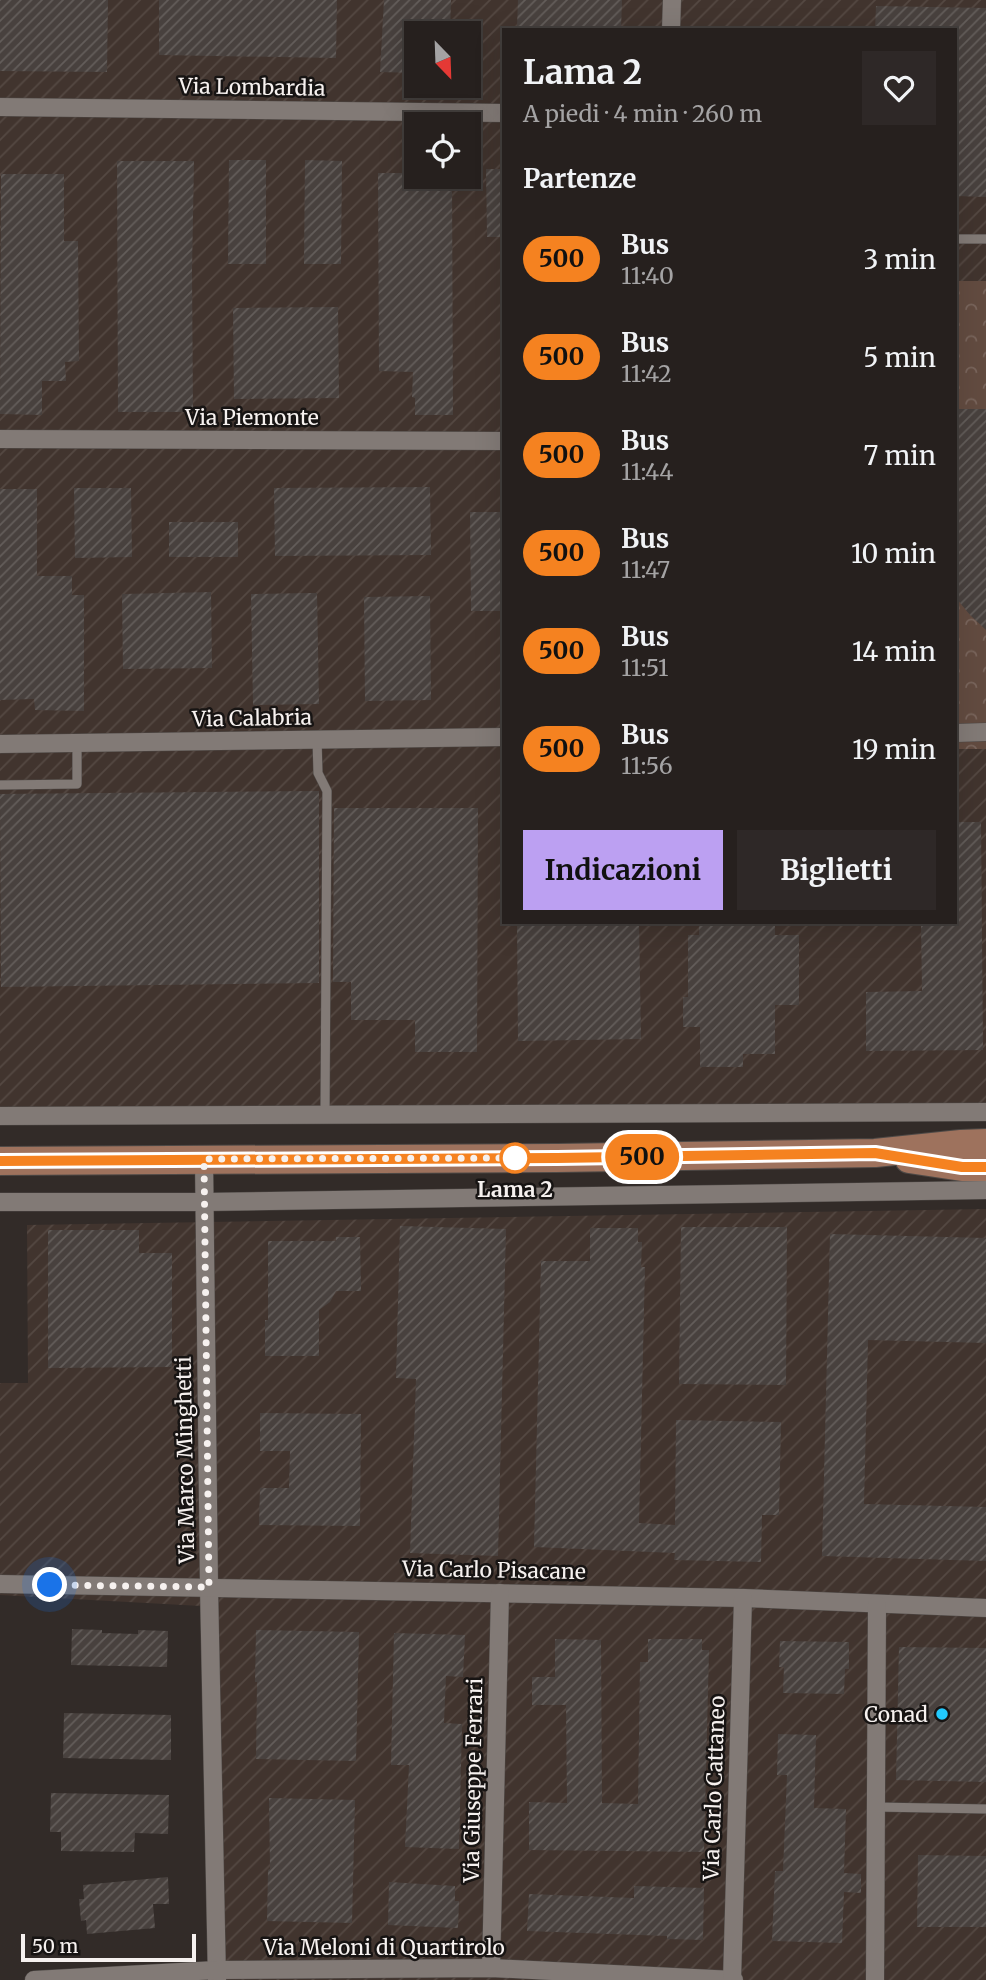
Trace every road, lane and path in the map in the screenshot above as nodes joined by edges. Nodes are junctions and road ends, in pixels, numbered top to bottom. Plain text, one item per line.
1 (672, 0) edge
2 (671, 28) edge
3 (0, 107) edge
4 (502, 113) edge
5 (957, 239) edge
6 (986, 239) edge
7 (0, 439) edge
8 (502, 441) edge
9 (986, 732) edge
10 (957, 733) edge
11 (502, 737) edge
12 (317, 740) junction
13 (77, 743) junction
14 (0, 744) edge
15 (0, 786) edge
16 (986, 1112) edge
17 (325, 1115) junction
18 (0, 1116) edge
19 (986, 1143) edge
20 (875, 1153) junction
21 (204, 1159) junction
22 (0, 1161) edge
23 (986, 1167) edge
24 (986, 1191) edge
25 (0, 1202) edge
26 (204, 1202) junction
27 (0, 1584) edge
28 (209, 1587) junction
29 (500, 1593) junction
30 (743, 1598) junction
31 (877, 1605) junction
32 (986, 1608) edge
33 (876, 1807) junction
34 (986, 1808) edge
35 (491, 1968) junction
36 (217, 1975) edge
37 (34, 1980) edge
38 (733, 1980) edge
39 (875, 1980) edge

1 - 2 street
3 - 4 street, Via Lombardia
5 - 6 lane
7 - 8 street, Via Piemonte
9 - 10 street
11 - 12 street, Via Calabria
12 - 13 street, Via Calabria
12 - 17 lane
13 - 14 street, Via Calabria
13 - 15 lane
16 - 17 street
17 - 18 street
19 - 20 main road
20 - 21 main road
20 - 23 main road
21 - 22 main road
21 - 26 street, Via Marco Minghetti
24 - 26 street
25 - 26 street
26 - 28 street, Via Marco Minghetti
27 - 28 street, Via Carlo Pisacane
28 - 29 street, Via Carlo Pisacane
28 - 36 street, Via Marco Minghetti
29 - 30 street, Via Carlo Pisacane
29 - 35 street, Via Giuseppe Ferrari
30 - 31 street, Via Carlo Pisacane
30 - 38 street, Via Carlo Cattaneo
31 - 32 street, Via Carlo Pisacane
31 - 33 street
33 - 34 lane
33 - 39 street
35 - 36 street, Via Meloni di Quartirolo
35 - 38 street, Via Meloni di Quartirolo
36 - 37 street, Via Meloni di Quartirolo

